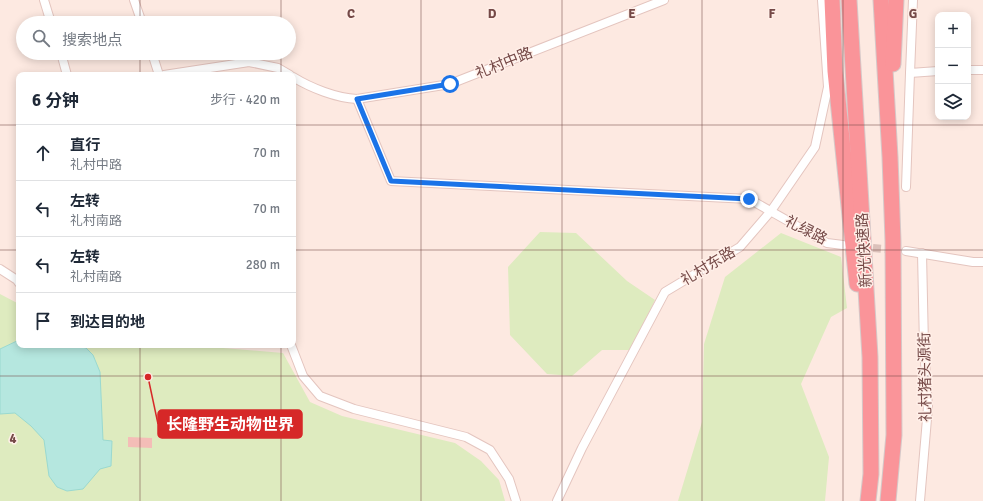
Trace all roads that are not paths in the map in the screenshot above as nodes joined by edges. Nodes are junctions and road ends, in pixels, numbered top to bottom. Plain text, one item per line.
1 (44, 0) edge
2 (134, 0) edge
3 (664, 0) edge
4 (822, 0) edge
5 (832, 0) edge
6 (849, 0) edge
7 (881, 0) edge
8 (896, 0) edge
9 (913, 0) edge
10 (49, 16) edge
11 (140, 16) edge
12 (62, 60) edge
13 (154, 60) edge
14 (971, 70) edge
15 (983, 70) edge
16 (66, 72) edge
17 (158, 72) edge
18 (184, 72) edge
19 (285, 72) edge
20 (910, 72) junction
21 (935, 72) edge
22 (296, 79) edge
23 (357, 99) junction
24 (890, 157) junction
25 (906, 187) dead end
26 (771, 211) junction
27 (844, 245) dead end
28 (906, 251) dead end
29 (922, 253) junction
30 (983, 262) edge
31 (0, 269) edge
32 (16, 279) edge
33 (292, 348) edge
34 (871, 409) junction
35 (516, 501) edge
36 (557, 501) edge
37 (868, 501) edge
38 (888, 501) edge
39 (920, 501) edge

1 - 10 street
2 - 11 street
3 - 23 street, 礼村中路
4 - 26 street, 礼村东路
5 - 34 highway
6 - 34 highway, 新光快速路
7 - 24 highway, 新光快速路
8 - 24 highway
9 - 20 street
12 - 16 street
13 - 17 street
14 - 15 street
18 - 19 street
20 - 21 street
20 - 25 street
22 - 23 street, 礼村中路
23 - 26 street, 礼绿路
24 - 38 highway, 新光快速路
26 - 27 street, 礼绿路
26 - 36 street, 礼村东路
28 - 29 street
29 - 30 street
29 - 39 street, 礼村猪头源街
31 - 32 street
33 - 35 street
34 - 37 highway, 新光快速路

